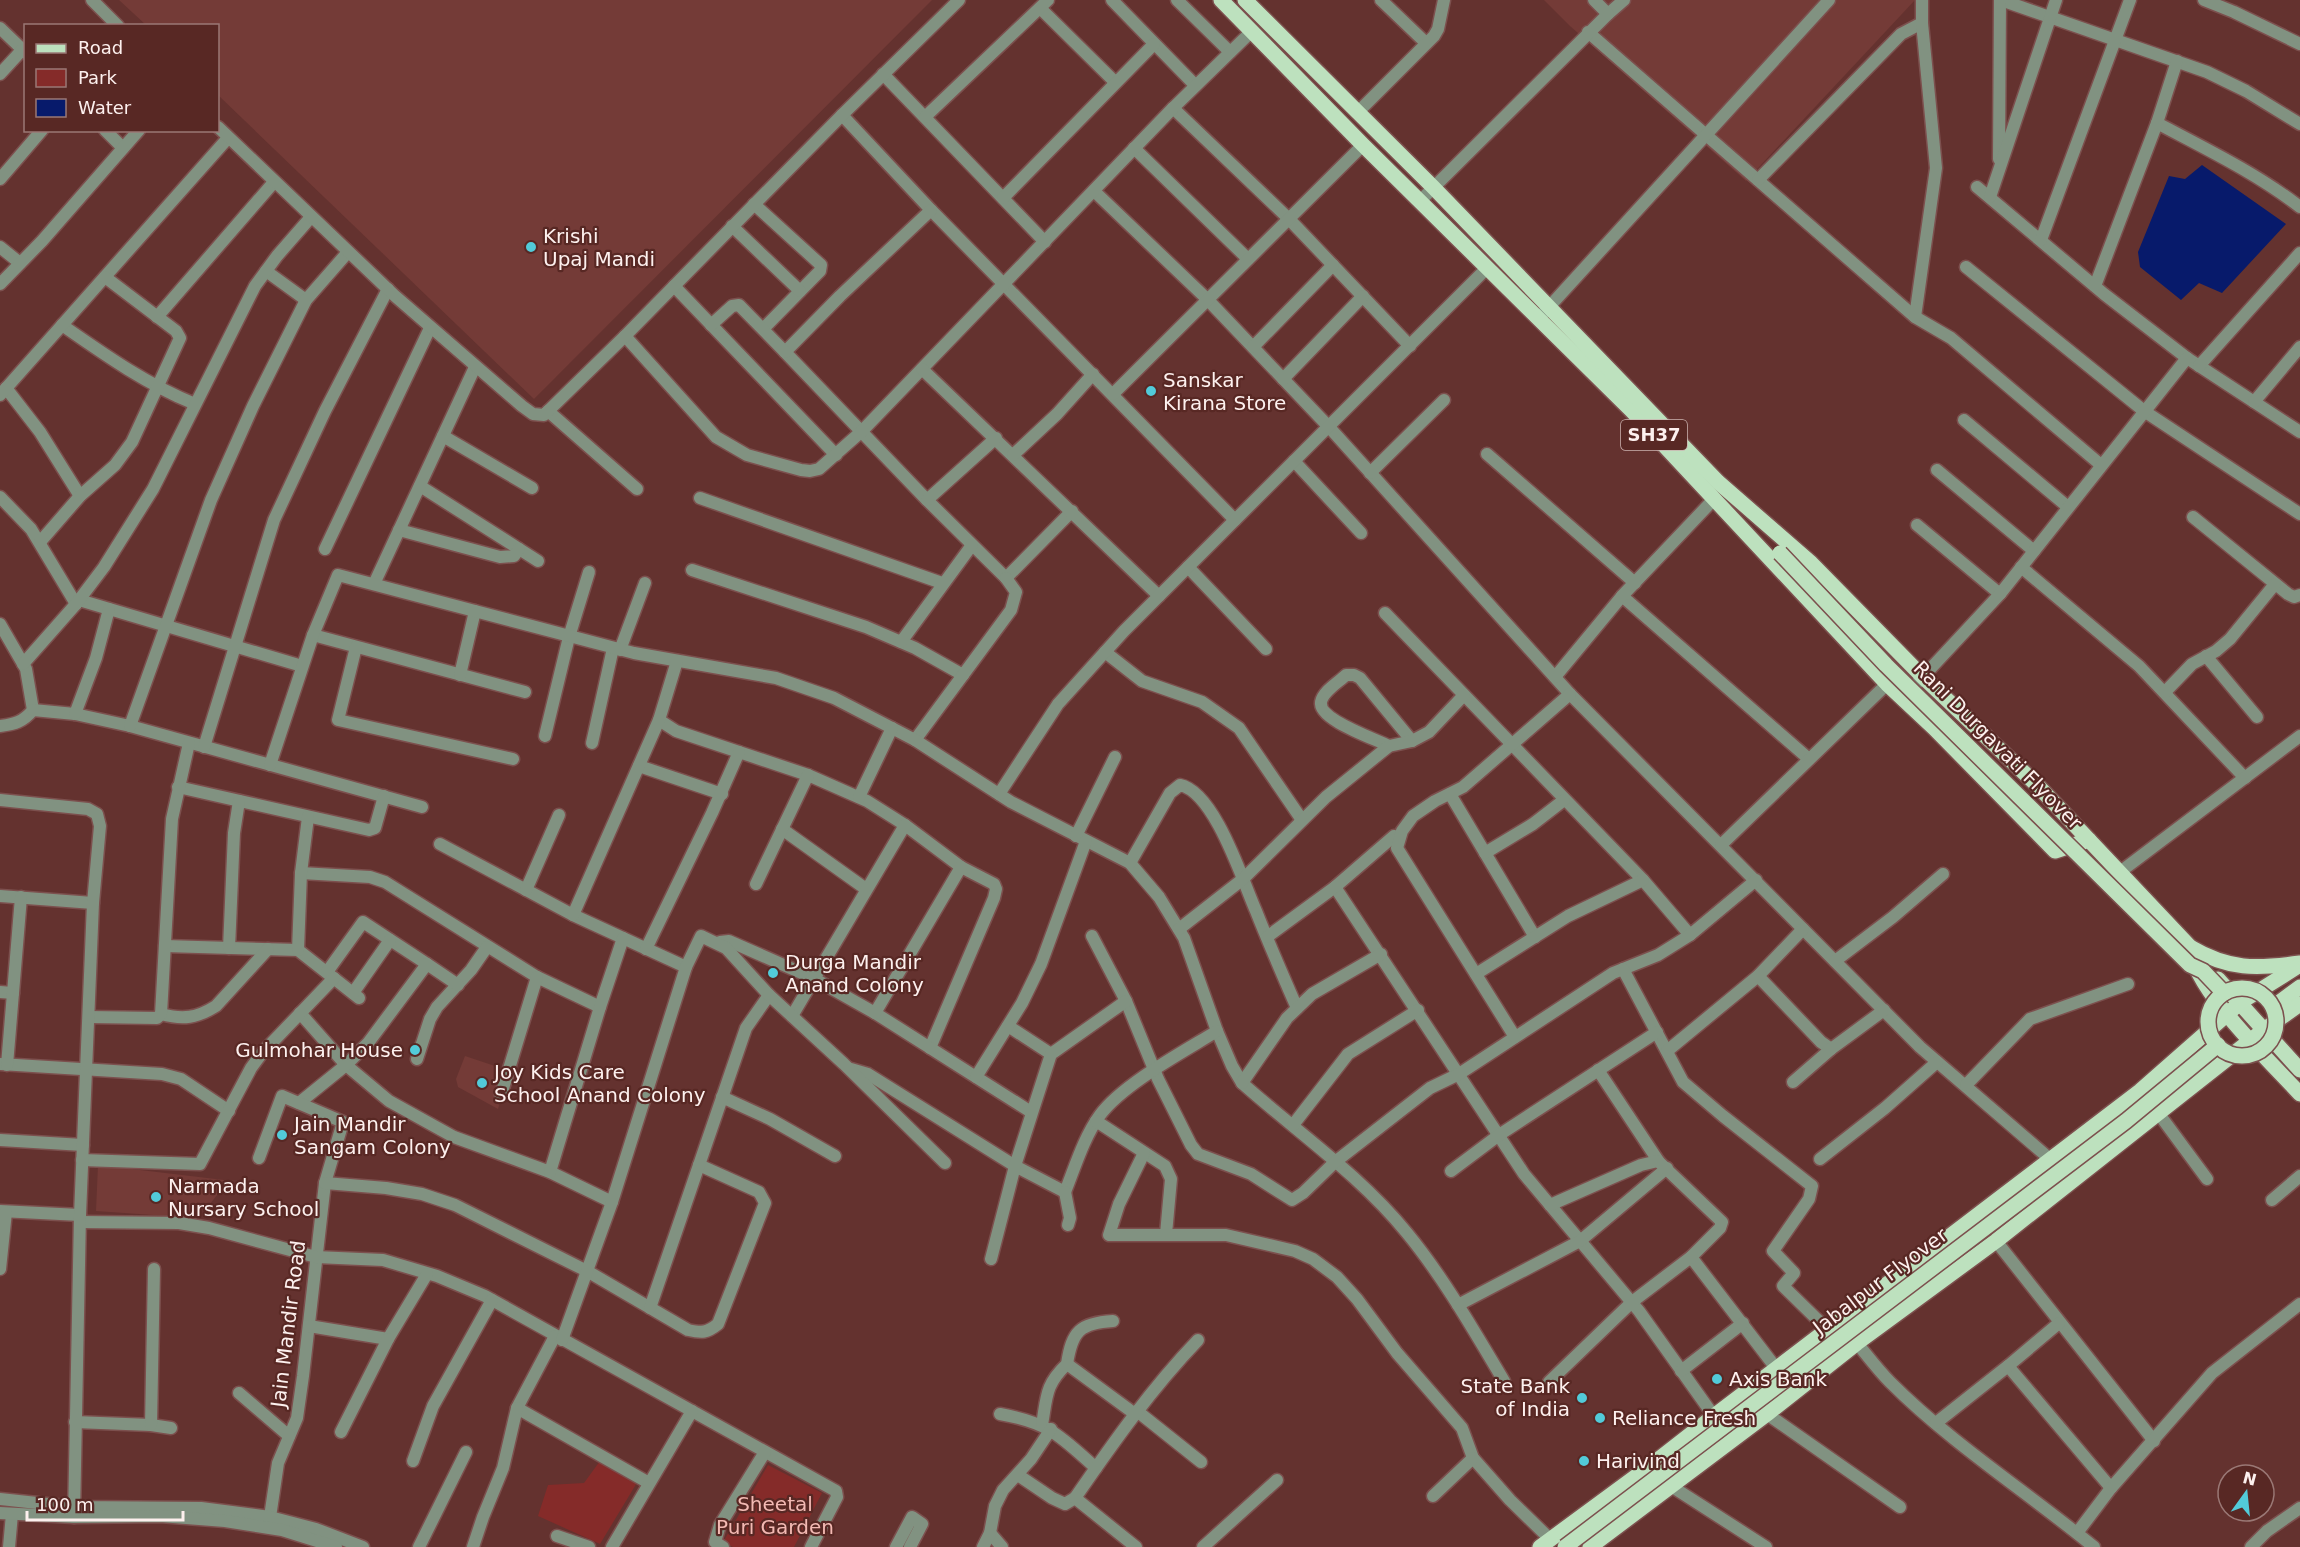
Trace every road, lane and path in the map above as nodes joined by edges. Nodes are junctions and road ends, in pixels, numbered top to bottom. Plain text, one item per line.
1 (93, 0) edge
2 (960, 0) edge
3 (1112, 0) edge
4 (1177, 0) edge
5 (1221, 0) edge
6 (1381, 0) edge
7 (1444, 0) edge
8 (1594, 0) edge
9 (1624, 0) edge
10 (1829, 0) edge
11 (1922, 0) edge
12 (2001, 0) edge
13 (2056, 0) edge
14 (2130, 0) edge
15 (2204, 0) edge
16 (1251, 3) edge
17 (1044, 4) edge
18 (1608, 14) junction
19 (2051, 18) junction
20 (1922, 23) junction
21 (116, 24) edge
22 (0, 28) edge
23 (1252, 31) junction
24 (1588, 32) junction
25 (2114, 41) junction
26 (1426, 43) junction
27 (1154, 44) junction
28 (2300, 44) edge
29 (24, 51) edge
30 (1230, 51) junction
31 (2177, 61) junction
32 (0, 74) edge
33 (884, 74) junction
34 (1115, 82) junction
35 (1195, 85) junction
36 (1173, 108) junction
37 (1358, 112) junction
38 (842, 115) junction
39 (925, 117) junction
40 (2157, 123) junction
41 (2300, 124) edge
42 (219, 128) edge
43 (40, 132) edge
44 (107, 132) edge
45 (137, 132) edge
46 (1706, 134) junction
47 (228, 138) junction
48 (1363, 145) junction
49 (123, 148) junction
50 (1134, 148) junction
51 (1998, 172) junction
52 (0, 179) edge
53 (1758, 180) junction
54 (274, 182) junction
55 (1433, 187) junction
56 (1977, 187) dead end
57 (1094, 191) junction
58 (1990, 197) junction
59 (1003, 198) junction
60 (1420, 201) junction
61 (754, 204) junction
62 (2300, 207) edge
63 (931, 210) junction
64 (311, 217) junction
65 (1288, 218) junction
66 (732, 226) junction
67 (2041, 240) junction
68 (1045, 242) junction
69 (0, 247) edge
70 (348, 252) junction
71 (2300, 254) edge
72 (1248, 258) junction
73 (20, 263) junction
74 (1333, 265) junction
75 (1966, 267) dead end
76 (1487, 268) junction
77 (266, 271) junction
78 (105, 277) junction
79 (0, 284) edge
80 (1004, 285) junction
81 (674, 286) junction
82 (2095, 286) junction
83 (388, 289) junction
84 (800, 291) junction
85 (1363, 296) junction
86 (1207, 299) junction
87 (306, 300) junction
88 (1544, 313) junction
89 (157, 317) junction
90 (1915, 317) junction
91 (62, 325) junction
92 (711, 326) junction
93 (430, 328) junction
94 (764, 328) junction
95 (625, 336) junction
96 (1410, 346) junction
97 (1253, 347) junction
98 (2300, 347) edge
99 (785, 352) junction
100 (2187, 358) junction
101 (2199, 366) junction
102 (475, 367) junction
103 (922, 369) junction
104 (1093, 374) junction
105 (1283, 379) junction
106 (156, 386) junction
107 (3, 391) edge
108 (1113, 394) junction
109 (1444, 400) dead end
110 (2254, 402) junction
111 (195, 404) junction
112 (548, 411) junction
113 (2144, 411) junction
114 (1964, 420) dead end
115 (1329, 427) junction
116 (862, 431) junction
117 (2300, 432) edge
118 (443, 436) junction
119 (996, 438) junction
120 (1487, 454) dead end
121 (836, 455) junction
122 (1013, 455) junction
123 (1294, 462) junction
124 (2102, 465) junction
125 (1937, 470) dead end
126 (1370, 472) junction
127 (420, 486) junction
128 (532, 488) dead end
129 (637, 489) dead end
130 (80, 496) junction
131 (0, 497) edge
132 (700, 498) dead end
133 (1715, 498) junction
134 (927, 500) junction
135 (2068, 507) junction
136 (1072, 511) junction
137 (2300, 514) edge
138 (2193, 517) dead end
139 (1235, 520) junction
140 (1768, 525) junction
141 (1917, 525) dead end
142 (399, 530) junction
143 (1361, 533) dead end
144 (1749, 536) junction
145 (39, 542) junction
146 (972, 545) junction
147 (325, 549) dead end
148 (519, 549) junction
149 (2034, 551) junction
150 (1780, 553) junction
151 (538, 561) dead end
152 (1188, 567) junction
153 (2021, 567) junction
154 (692, 570) dead end
155 (589, 572) dead end
156 (1006, 578) junction
157 (645, 583) dead end
158 (942, 583) junction
159 (1635, 583) junction
160 (374, 584) junction
161 (2275, 584) junction
162 (2000, 594) junction
163 (2300, 595) edge
164 (1159, 596) junction
165 (1622, 596) junction
166 (77, 602) junction
167 (109, 609) junction
168 (475, 611) junction
169 (1385, 613) dead end
170 (0, 624) edge
171 (166, 627) junction
172 (313, 635) junction
173 (570, 637) junction
174 (901, 642) junction
175 (234, 645) junction
176 (356, 647) junction
177 (616, 649) junction
178 (1266, 650) dead end
179 (1105, 652) junction
180 (2206, 656) junction
181 (677, 661) junction
182 (23, 664) junction
183 (302, 666) junction
184 (460, 675) junction
185 (963, 675) junction
186 (1922, 676) junction
187 (1555, 677) junction
188 (1887, 684) junction
189 (525, 692) dead end
190 (2165, 692) junction
191 (1570, 694) junction
192 (1464, 695) junction
193 (1902, 699) junction
194 (33, 710) junction
195 (75, 714) junction
196 (2257, 717) dead end
197 (659, 720) junction
198 (0, 726) edge
199 (130, 726) junction
200 (892, 728) junction
201 (545, 736) dead end
202 (2300, 736) edge
203 (915, 740) junction
204 (1412, 741) junction
205 (189, 742) junction
206 (592, 743) dead end
207 (1389, 746) junction
208 (1512, 746) junction
209 (204, 747) junction
210 (739, 752) junction
211 (1114, 756) dead end
212 (513, 759) dead end
213 (1809, 759) junction
214 (270, 765) junction
215 (639, 766) junction
216 (808, 775) junction
217 (2246, 778) junction
218 (178, 788) junction
219 (722, 794) junction
220 (999, 794) junction
221 (1450, 794) junction
222 (384, 796) junction
223 (859, 797) junction
224 (0, 800) edge
225 (1564, 800) junction
226 (239, 801) junction
227 (422, 807) dead end
228 (560, 815) dead end
229 (308, 817) junction
230 (1302, 820) junction
231 (905, 825) junction
232 (782, 829) junction
233 (1394, 837) dead end
234 (1081, 839) junction
235 (2089, 840) junction
236 (440, 844) dead end
237 (1721, 845) junction
238 (1485, 853) junction
239 (1130, 863) junction
240 (961, 867) junction
241 (2120, 872) junction
242 (301, 873) junction
243 (1943, 874) dead end
244 (1243, 879) junction
245 (1642, 880) junction
246 (1756, 880) junction
247 (756, 884) dead end
248 (1335, 887) junction
249 (866, 889) junction
250 (526, 890) junction
251 (0, 896) edge
252 (21, 897) junction
253 (93, 903) junction
254 (573, 915) junction
255 (1179, 929) junction
256 (1803, 929) junction
257 (1690, 935) junction
258 (1092, 936) dead end
259 (1267, 937) junction
260 (1535, 937) junction
261 (623, 938) junction
262 (390, 940) junction
263 (719, 943) junction
264 (165, 946) junction
265 (487, 947) junction
266 (229, 948) junction
267 (268, 949) junction
268 (646, 949) junction
269 (298, 950) junction
270 (1381, 954) junction
271 (2190, 956) junction
272 (1835, 961) junction
273 (427, 964) junction
274 (2300, 964) edge
275 (686, 967) junction
276 (1623, 969) junction
277 (1476, 974) junction
278 (330, 975) junction
279 (1758, 976) junction
280 (537, 977) junction
281 (813, 978) junction
282 (2128, 984) dead end
283 (458, 985) junction
284 (2300, 987) edge
285 (0, 992) edge
286 (13, 993) junction
287 (769, 995) junction
288 (2219, 997) junction
289 (1126, 1001) junction
290 (2241, 1002) junction
291 (2300, 1004) edge
292 (600, 1007) junction
293 (2273, 1007) junction
294 (1297, 1008) junction
295 (1418, 1010) junction
296 (1884, 1010) junction
297 (300, 1013) junction
298 (875, 1013) junction
299 (2228, 1013) junction
300 (161, 1014) junction
301 (792, 1016) junction
302 (88, 1017) junction
303 (1008, 1026) junction
304 (2265, 1029) junction
305 (1217, 1031) junction
306 (1657, 1032) junction
307 (1515, 1037) junction
308 (2252, 1041) junction
309 (2218, 1045) junction
310 (930, 1048) junction
311 (1831, 1049) junction
312 (1667, 1052) junction
313 (1051, 1054) junction
314 (417, 1059) dead end
315 (1938, 1062) junction
316 (4, 1065) edge
317 (346, 1065) junction
318 (848, 1068) junction
319 (87, 1069) junction
320 (1154, 1070) junction
321 (1598, 1071) junction
322 (2300, 1071) edge
323 (1459, 1074) junction
324 (976, 1077) junction
325 (1793, 1082) dead end
326 (1242, 1083) junction
327 (1966, 1085) junction
328 (2300, 1094) edge
329 (501, 1095) dead end
330 (722, 1097) junction
331 (299, 1104) junction
332 (229, 1111) junction
333 (1031, 1112) junction
334 (2159, 1113) junction
335 (1096, 1121) junction
336 (1293, 1125) junction
337 (1499, 1135) junction
338 (0, 1140) edge
339 (83, 1145) junction
340 (1144, 1153) junction
341 (835, 1156) dead end
342 (259, 1158) dead end
343 (1820, 1159) dead end
344 (2050, 1159) junction
345 (82, 1160) junction
346 (1335, 1162) junction
347 (945, 1163) dead end
348 (699, 1165) junction
349 (1663, 1165) junction
350 (1015, 1166) junction
351 (1451, 1171) dead end
352 (550, 1172) junction
353 (2300, 1176) edge
354 (2207, 1179) dead end
355 (325, 1183) junction
356 (1065, 1192) junction
357 (2272, 1200) dead end
358 (612, 1202) junction
359 (1550, 1205) junction
360 (3, 1211) edge
361 (80, 1218) junction
362 (1068, 1225) dead end
363 (1166, 1234) junction
364 (1580, 1241) junction
365 (1996, 1241) junction
366 (316, 1257) junction
367 (1691, 1257) junction
368 (991, 1259) dead end
369 (0, 1269) edge
370 (154, 1269) dead end
371 (587, 1271) junction
372 (427, 1274) junction
373 (492, 1299) junction
374 (1632, 1302) junction
375 (2300, 1304) edge
376 (1458, 1305) junction
377 (650, 1308) junction
378 (1113, 1321) dead end
379 (1743, 1323) junction
380 (2059, 1323) junction
381 (309, 1326) junction
382 (1833, 1326) junction
383 (558, 1338) junction
384 (388, 1339) junction
385 (1198, 1340) dead end
386 (1857, 1343) junction
387 (1067, 1364) junction
388 (2008, 1366) junction
389 (1776, 1368) junction
390 (1681, 1371) junction
391 (1504, 1381) dead end
392 (1549, 1382) dead end
393 (238, 1393) dead end
394 (517, 1408) junction
395 (692, 1411) junction
396 (1136, 1412) junction
397 (1000, 1414) dead end
398 (1767, 1414) junction
399 (1714, 1416) junction
400 (75, 1422) junction
401 (1936, 1423) junction
402 (151, 1425) junction
403 (1046, 1427) junction
404 (171, 1428) dead end
405 (341, 1432) dead end
406 (289, 1436) junction
407 (2154, 1441) junction
408 (1730, 1442) junction
409 (466, 1452) dead end
410 (765, 1452) junction
411 (1473, 1458) junction
412 (413, 1461) dead end
413 (1201, 1462) dead end
414 (1096, 1468) junction
415 (1018, 1475) junction
416 (1277, 1480) dead end
417 (650, 1483) junction
418 (1671, 1486) junction
419 (2111, 1488) junction
420 (1432, 1496) dead end
421 (1075, 1498) junction
422 (0, 1499) edge
423 (1900, 1508) dead end
424 (2300, 1508) edge
425 (74, 1512) junction
426 (6, 1513) edge
427 (270, 1517) junction
428 (990, 1533) junction
429 (2078, 1533) junction
430 (557, 1536) dead end
431 (313, 1543) edge
432 (1545, 1543) edge
433 (9, 1547) edge
434 (336, 1547) edge
435 (363, 1547) edge
436 (419, 1547) edge
437 (473, 1547) edge
438 (589, 1547) edge
439 (612, 1547) edge
440 (723, 1547) edge
441 (811, 1547) edge
442 (896, 1547) edge
443 (910, 1547) edge
444 (983, 1547) edge
445 (1002, 1547) edge
446 (1136, 1547) edge
447 (1203, 1547) edge
448 (1565, 1547) edge
449 (1590, 1547) edge
450 (1766, 1547) edge
451 (2094, 1547) edge
452 (2251, 1547) edge

1 - 21 street
2 - 33 street
3 - 27 street
4 - 30 street
5 - 23 main road, SH37
6 - 26 street
7 - 26 street
8 - 18 street
9 - 18 street
10 - 46 street
11 - 20 street
12 - 19 street
12 - 51 street
13 - 19 street
14 - 25 street
15 - 28 street
16 - 37 main road
17 - 34 street
17 - 39 street
18 - 24 street
19 - 25 street
19 - 51 street
20 - 53 street
20 - 90 street
22 - 29 street
23 - 30 street
23 - 48 main road, SH37
24 - 46 street
24 - 55 street
25 - 31 street
25 - 67 street
26 - 37 street
27 - 34 street
27 - 35 street
29 - 32 street
30 - 35 street
31 - 40 street
31 - 41 street
33 - 38 street
33 - 39 street
34 - 59 street
35 - 36 street
36 - 50 street
36 - 65 street
37 - 55 main road
38 - 61 street
38 - 63 street
39 - 59 street
40 - 62 street
40 - 82 street
42 - 47 street
43 - 52 street
44 - 49 street
45 - 49 street
46 - 53 street
46 - 88 street
47 - 54 street
47 - 78 street
48 - 60 main road, SH37
48 - 65 street
49 - 73 street
50 - 57 street
50 - 72 street
51 - 58 street
53 - 90 street
54 - 64 street
54 - 89 street
55 - 60 street
55 - 88 main road
56 - 58 street
57 - 68 street
57 - 86 street
58 - 67 street
59 - 68 street
60 - 76 main road, SH37
61 - 66 street
61 - 84 street
63 - 80 street
63 - 99 street
64 - 70 street
64 - 77 street
65 - 72 street
65 - 74 street
66 - 81 street
66 - 84 street
67 - 82 street
68 - 80 street
69 - 73 street
70 - 83 street
70 - 87 street
71 - 101 street
72 - 86 street
73 - 79 street
74 - 85 street
74 - 97 street
75 - 113 street
76 - 88 main road, SH37
76 - 96 street
77 - 87 street
77 - 111 street
78 - 89 street
78 - 91 street
80 - 103 street
80 - 104 street
81 - 92 street
81 - 95 street
82 - 100 street
83 - 93 street
83 - 175 street
84 - 94 street
85 - 96 street
85 - 105 street
86 - 97 street
86 - 108 street
87 - 171 street
88 - 133 main road, SH37
88 - 140 main road
89 - 106 street
90 - 124 street
91 - 106 street
91 - 107 street
92 - 94 street
92 - 121 street
93 - 102 street
93 - 147 street
94 - 99 street
95 - 112 street
95 - 121 street
96 - 115 street
97 - 105 street
98 - 110 street
99 - 116 street
100 - 101 street
100 - 113 street
101 - 110 street
102 - 112 street
102 - 118 street
103 - 116 street
103 - 119 street
104 - 108 street
104 - 122 street
105 - 115 street
106 - 111 street
106 - 130 street
107 - 130 street
108 - 139 street
109 - 126 street
110 - 117 street
111 - 166 street
112 - 129 street
113 - 124 street
113 - 137 street
114 - 135 street
115 - 123 street
115 - 126 street
116 - 121 street
116 - 134 street
118 - 127 street
118 - 128 street
119 - 122 street
119 - 134 street
120 - 159 street
122 - 136 street
123 - 139 street
123 - 143 street
124 - 135 street
125 - 149 street
126 - 187 street
127 - 142 street
127 - 148 street
130 - 145 street
131 - 145 street
132 - 158 street
133 - 144 main road, SH37
133 - 159 street
134 - 146 street
135 - 149 street
136 - 156 street
136 - 164 street
138 - 161 street
139 - 152 street
140 - 150 main road, Rani Durgavati Flyover
140 - 186 main road
141 - 162 street
142 - 148 street
142 - 160 street
144 - 150 main road, Rani Durgavati Flyover
144 - 188 main road, SH37
145 - 166 street
146 - 156 street
146 - 158 street
148 - 151 street
149 - 153 street
150 - 271 main road, Rani Durgavati Flyover, bridge
152 - 164 street
152 - 178 street
153 - 162 street
153 - 190 street
154 - 174 street
155 - 173 street
156 - 185 street
157 - 177 street
158 - 174 street
159 - 165 street
160 - 168 street
160 - 172 street
161 - 163 street
161 - 180 street
162 - 186 street
164 - 179 street
165 - 187 street
165 - 213 street
166 - 167 street
166 - 182 street
167 - 171 street
167 - 195 street
168 - 173 street
168 - 184 street
169 - 192 street
170 - 182 street
171 - 175 street
171 - 199 street
172 - 176 street
172 - 183 street
173 - 177 street
173 - 201 street
174 - 185 street
175 - 183 street
175 - 209 street
176 - 184 street
176 - 212 street
177 - 181 street
177 - 206 street
179 - 220 street
179 - 230 street
180 - 190 street
180 - 196 street
181 - 197 street
181 - 200 street
182 - 194 street
183 - 214 street
184 - 189 street
185 - 203 street
186 - 193 street
186 - 235 main road
187 - 191 street
188 - 193 main road, SH37
188 - 213 street
190 - 217 street
191 - 208 street
191 - 237 street
192 - 204 street
192 - 208 street
193 - 235 main road, SH37
194 - 195 street
194 - 198 street
195 - 199 street
197 - 210 street
197 - 215 street
199 - 205 street
200 - 203 street
200 - 223 street
202 - 217 street
203 - 220 street
204 - 207 street
204 - 207 street
205 - 209 street
205 - 218 street
207 - 230 street
208 - 221 street
208 - 225 street
209 - 214 street
210 - 216 street
210 - 219 street
211 - 234 street
213 - 237 street
214 - 222 street
215 - 219 street
215 - 254 street
216 - 223 street
216 - 232 street
217 - 241 street
218 - 226 street
218 - 264 street
219 - 268 street
220 - 234 street
221 - 238 street
221 - 277 street
222 - 227 street
222 - 229 street
223 - 231 street
224 - 253 street
225 - 238 street
225 - 245 street
226 - 229 street
226 - 266 street
228 - 250 street
229 - 242 street
230 - 244 street
231 - 240 street
231 - 249 street
232 - 247 street
232 - 249 street
233 - 248 street
234 - 239 street
234 - 303 street
235 - 241 main road
236 - 250 street
237 - 246 street
238 - 260 street
239 - 244 street
239 - 255 street
240 - 298 street
240 - 310 street
241 - 271 main road
242 - 265 street
242 - 269 street
243 - 272 street
244 - 255 street
244 - 259 street
245 - 257 street
245 - 260 street
246 - 256 street
246 - 257 street
248 - 259 street
248 - 270 street
249 - 281 street
250 - 254 street
251 - 252 street
252 - 253 street
252 - 286 street
253 - 302 street
254 - 261 street
255 - 305 street
256 - 272 street
256 - 279 street
257 - 276 street
258 - 289 street
259 - 294 street
260 - 277 street
261 - 268 street
261 - 292 street
262 - 273 street
262 - 278 street
262 - 278 street
263 - 275 street
263 - 281 street
263 - 287 street
264 - 266 street
264 - 300 street
265 - 280 street
265 - 283 street
266 - 267 street
267 - 269 street
267 - 300 street
268 - 275 street
269 - 278 street
270 - 294 street
270 - 295 street
271 - 274 main road
271 - 288 main road, Rani Durgavati Flyover, bridge
271 - 290 main road
271 - 299 main road
272 - 296 street
273 - 283 street
273 - 317 street
274 - 290 main road
275 - 358 street
276 - 306 street
276 - 307 street
277 - 307 street
278 - 297 street
279 - 311 street
279 - 312 street
280 - 292 street
280 - 329 street
281 - 298 street
281 - 301 street
282 - 327 street
283 - 314 street
284 - 293 main road
285 - 286 street
286 - 316 street
287 - 301 street
287 - 330 street
288 - 293 main road, bridge
288 - 309 main road, bridge
289 - 313 street
289 - 320 street
290 - 299 main road
290 - 304 main road
291 - 304 main road
292 - 352 street
293 - 309 main road, bridge
294 - 326 street
295 - 323 street
295 - 336 street
296 - 311 street
296 - 315 street
297 - 317 street
297 - 332 street
298 - 310 street
299 - 308 main road
299 - 344 main road
300 - 302 street
301 - 318 street
302 - 319 street
303 - 313 street
303 - 324 street
304 - 308 main road
304 - 322 main road
305 - 320 street
305 - 326 street
306 - 312 street
306 - 321 street
307 - 323 street
308 - 328 main road
308 - 334 main road
309 - 448 main road, Jabalpur Flyover, bridge
310 - 324 street
311 - 325 street
312 - 382 street
313 - 333 street
315 - 327 street
315 - 343 street
316 - 319 street
317 - 331 street
317 - 352 street
318 - 347 street
318 - 350 street
319 - 332 street
319 - 339 street
320 - 335 street
320 - 346 street
321 - 337 street
321 - 349 street
323 - 337 street
323 - 346 street
324 - 333 street
326 - 336 street
327 - 344 street
330 - 341 street
330 - 348 street
331 - 342 street, Jain Mandir Road
331 - 355 street, Jain Mandir Road
332 - 345 street
333 - 350 street
334 - 354 street
334 - 365 main road
335 - 340 street
335 - 356 street
336 - 346 street
337 - 351 street
337 - 359 street
338 - 339 street
339 - 345 street
340 - 363 street
340 - 363 street
344 - 382 main road
345 - 361 street
346 - 376 street
348 - 377 street
348 - 377 street
349 - 359 street
349 - 364 street
349 - 367 street
350 - 356 street
350 - 368 street
352 - 358 street
353 - 357 street
355 - 366 street, Jain Mandir Road
355 - 371 street
356 - 362 street
358 - 371 street
359 - 364 street
360 - 361 street
360 - 369 street
361 - 366 street
361 - 400 street
363 - 411 street
364 - 374 street
364 - 376 street
365 - 380 street
365 - 386 main road
366 - 372 street
366 - 381 street, Jain Mandir Road
367 - 374 street
367 - 379 street
370 - 402 street
371 - 377 street
371 - 383 street
372 - 373 street
372 - 384 street
373 - 383 street
373 - 412 street
374 - 390 street
374 - 392 street
375 - 407 street
376 - 391 street
378 - 387 street
379 - 389 street
379 - 390 street
380 - 388 street
380 - 407 street
381 - 384 street
381 - 406 street, Jain Mandir Road
382 - 386 street
382 - 389 main road
383 - 394 street
383 - 395 street
384 - 405 street
385 - 396 street
386 - 398 main road
386 - 401 street
387 - 396 street
387 - 403 street
388 - 401 street
388 - 419 street
389 - 399 main road
390 - 399 street
393 - 406 street
394 - 417 street
394 - 437 street
395 - 410 street
395 - 417 street
396 - 413 street
396 - 414 street
397 - 403 street
398 - 408 main road
398 - 423 street
399 - 408 street
399 - 432 main road
400 - 402 street
400 - 425 street
401 - 429 street
402 - 404 street
403 - 414 street
403 - 415 street
406 - 427 street, Jain Mandir Road
407 - 419 street
408 - 418 main road
409 - 436 street
410 - 440 street
410 - 441 street
411 - 420 street
411 - 432 street
414 - 421 street
415 - 421 street
415 - 428 street
416 - 447 street
417 - 439 street
418 - 449 main road
418 - 450 street
419 - 429 street
421 - 446 street
422 - 425 street
424 - 452 street
425 - 426 street
425 - 427 street
425 - 431 street
426 - 433 street
427 - 435 street
428 - 444 street
428 - 445 street
429 - 451 street
430 - 438 street
431 - 434 street
442 - 443 street

